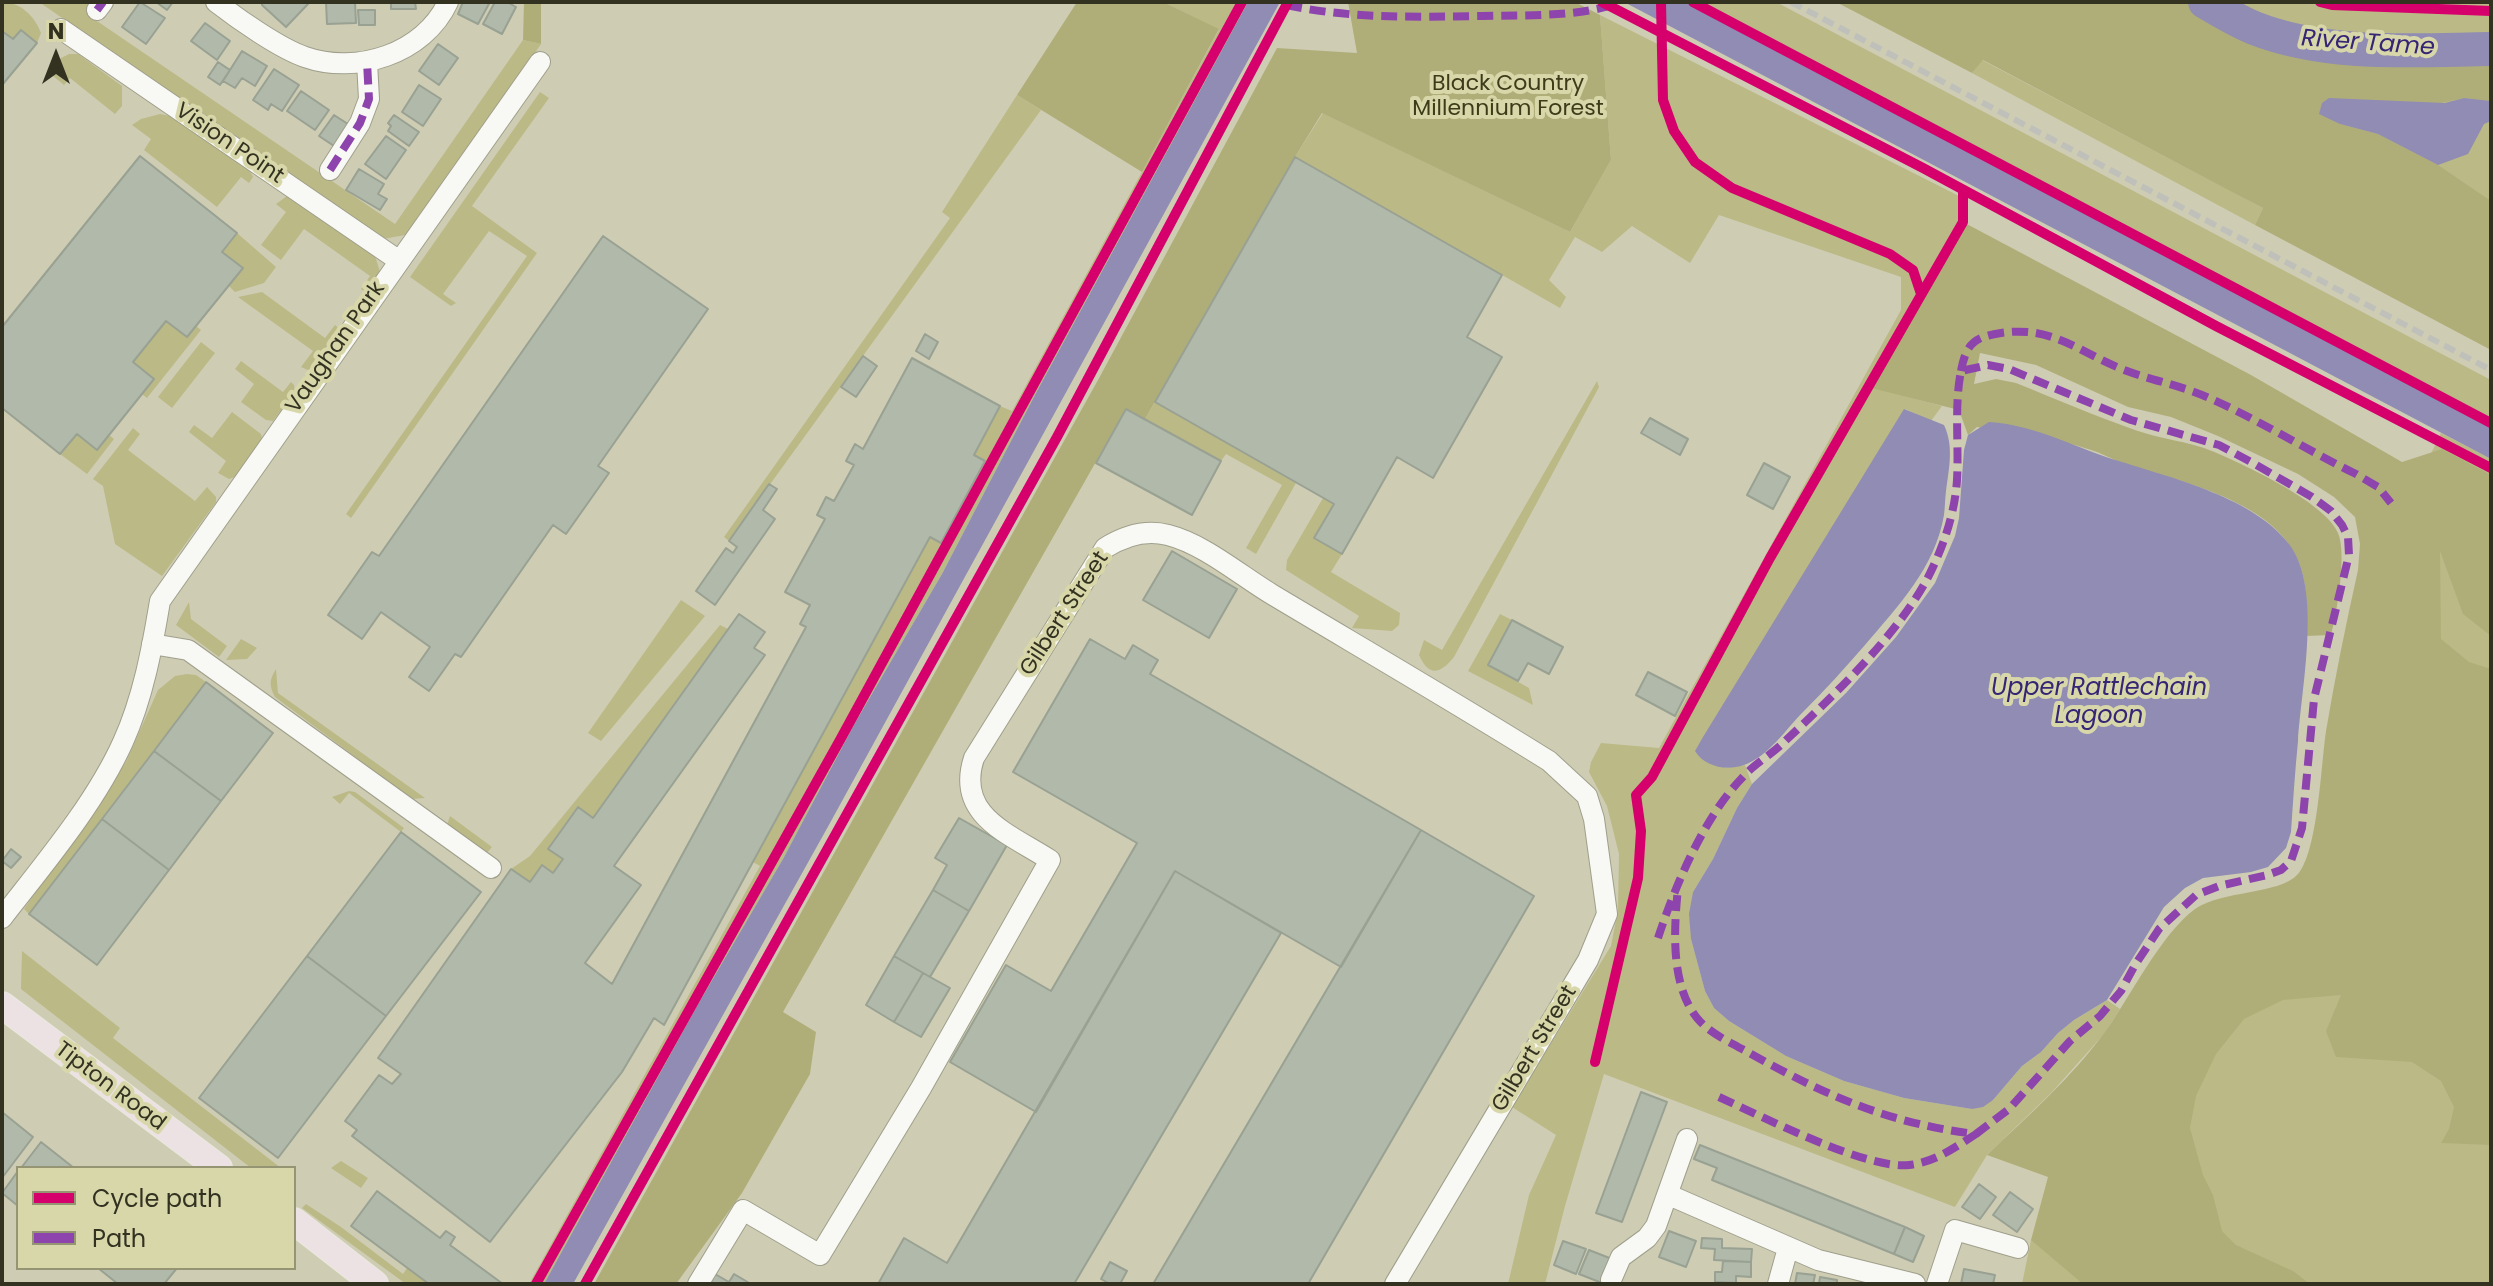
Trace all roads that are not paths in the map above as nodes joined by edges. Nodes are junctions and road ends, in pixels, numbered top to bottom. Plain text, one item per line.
1 (216, 2) edge
2 (448, 2) edge
3 (61, 29) dead end
4 (367, 62) junction
5 (540, 62) dead end
6 (330, 170) dead end
7 (398, 260) junction
8 (152, 644) junction
9 (491, 868) dead end
10 (2, 918) edge
11 (2, 1005) edge
12 (1687, 1139) dead end
13 (216, 1166) edge
14 (1669, 1195) junction
15 (296, 1223) edge
16 (1788, 1248) junction
17 (2018, 1248) dead end
18 (1611, 1280) dead end
19 (375, 1284) edge
20 (698, 1284) edge
21 (1395, 1284) edge
22 (1778, 1284) edge
23 (1915, 1284) edge
24 (1937, 1284) edge

1 - 4 street
2 - 4 street
3 - 7 street, Vision Point
4 - 6 street
5 - 7 street, Vaughan Park
7 - 8 street, Vaughan Park
8 - 9 street
8 - 10 street, Vaughan Park
11 - 13 main road, Tipton Road
12 - 14 street
14 - 16 street
14 - 18 street
15 - 19 main road
16 - 22 street
16 - 23 street
17 - 24 street
20 - 21 street, Gilbert Street

